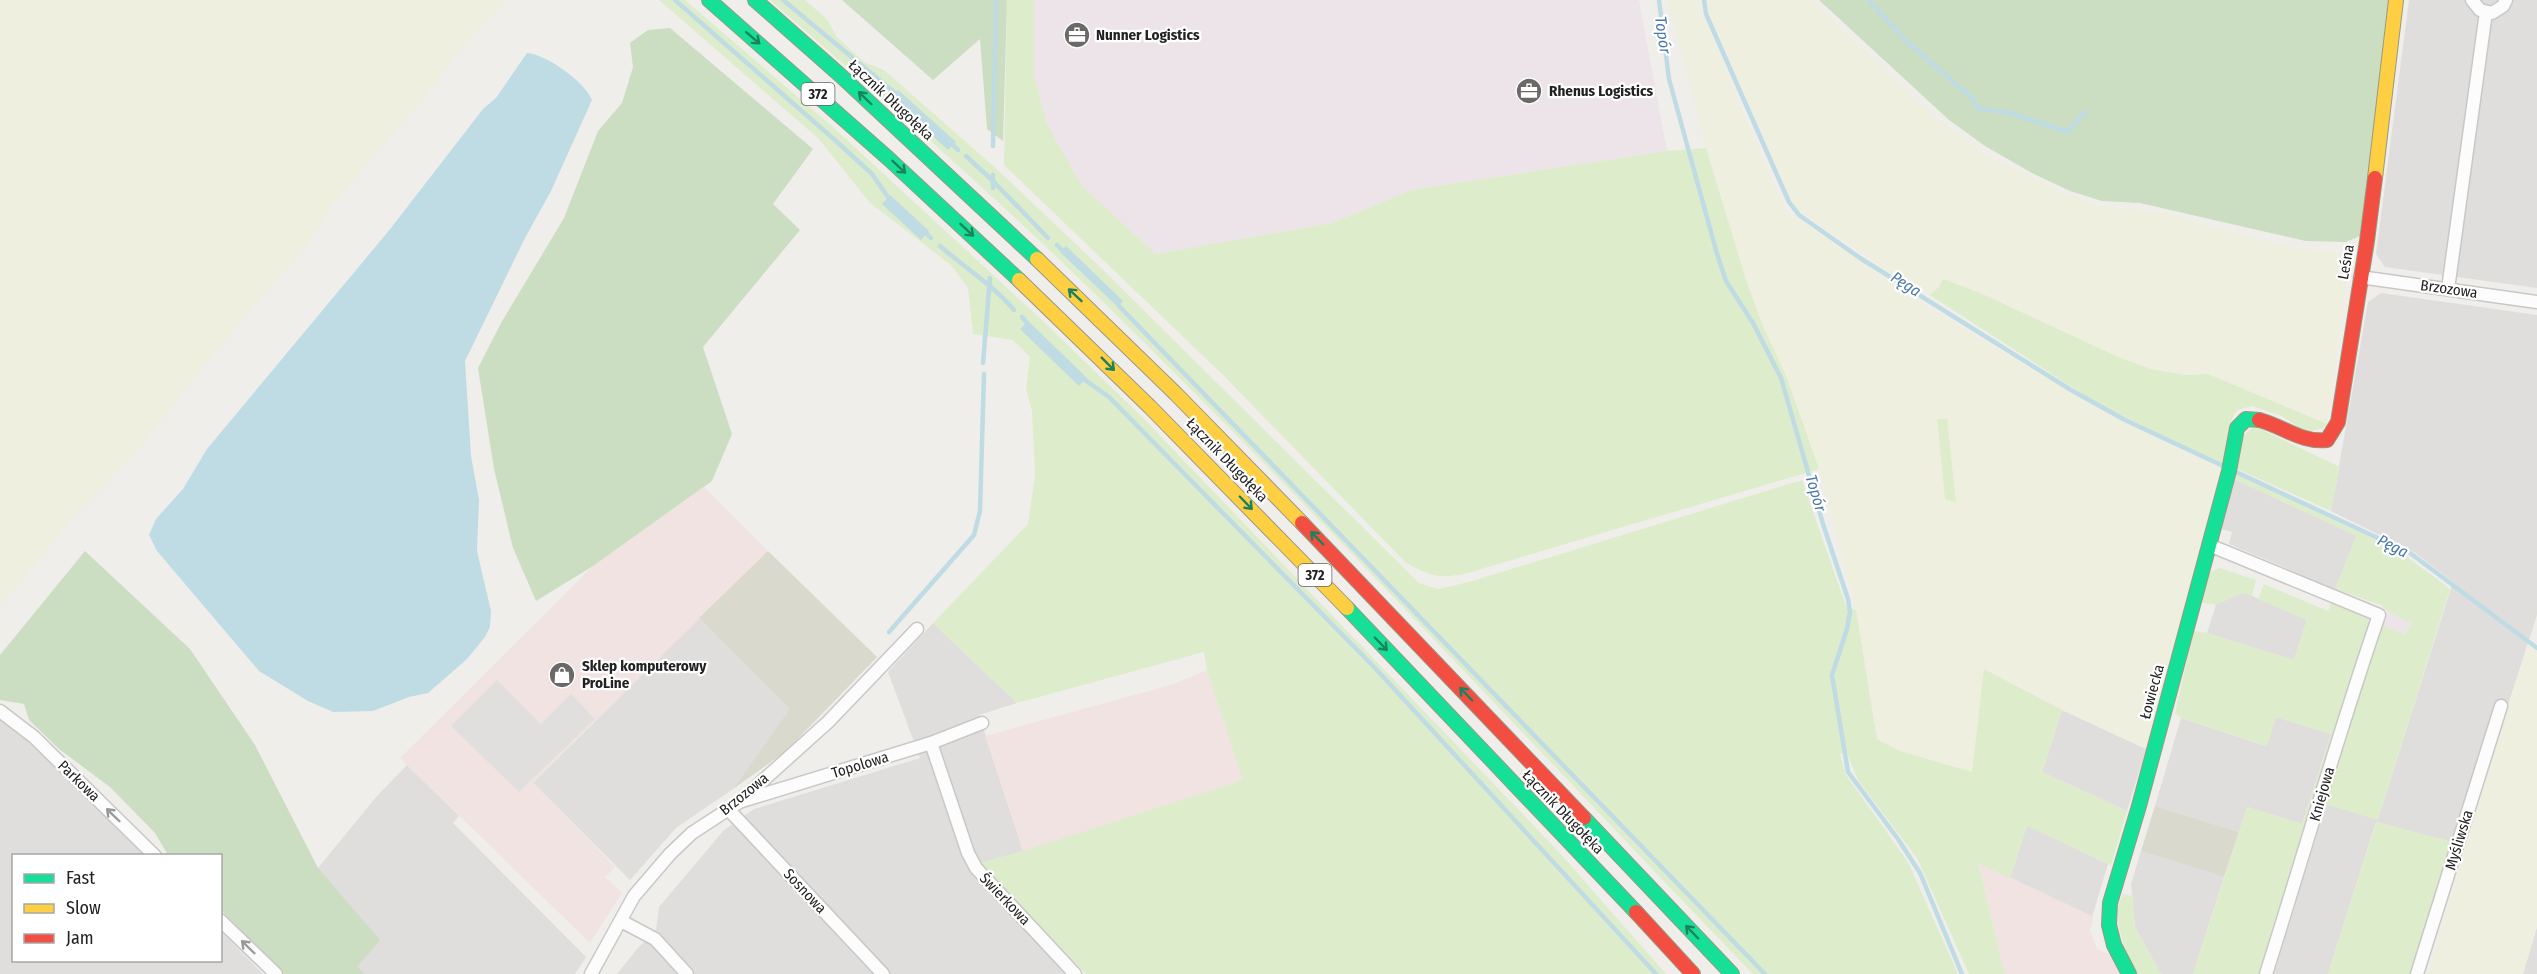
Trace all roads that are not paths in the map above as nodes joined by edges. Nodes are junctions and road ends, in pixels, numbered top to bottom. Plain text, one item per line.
1 (709, 0) edge
2 (755, 0) edge
3 (2396, 0) edge
4 (2472, 0) edge
5 (2506, 0) edge
6 (2486, 12) junction
7 (2360, 277) junction
8 (2448, 289) junction
9 (2537, 302) edge
10 (2246, 419) joint
11 (2209, 545) junction
12 (917, 629) dead end
13 (2501, 706) dead end
14 (0, 711) edge
15 (982, 723) dead end
16 (931, 743) junction
17 (733, 806) junction
18 (154, 854) edge
19 (621, 921) junction
20 (222, 922) edge
21 (276, 974) edge
22 (591, 974) edge
23 (687, 974) edge
24 (883, 974) edge
25 (1075, 974) edge
26 (1693, 974) edge
27 (1732, 974) edge
28 (2129, 974) edge
29 (2266, 974) edge
30 (2417, 974) edge

1 -> 26 main road, Łącznik Długołęka / 372
27 -> 2 main road, Łącznik Długołęka / 372
3 - 7 main road, Leśna
4 - 6 street
5 - 6 street
6 - 8 street
7 - 8 street, Brzozowa
7 - 10 main road, Leśna
8 - 9 street, Brzozowa
10 - 11 main road, Łowiecka
11 - 28 main road, Łowiecka
11 - 29 street, Kniejowa
12 - 17 street, Brzozowa
13 - 30 street, Myśliwska
18 -> 14 street, Parkowa
15 - 16 street, Topolowa
16 - 17 street, Topolowa
16 - 25 street, Świerkowa
17 - 19 street, Brzozowa
17 - 24 street, Sosnowa
19 - 22 street, Brzozowa
19 - 23 street
21 -> 20 street

